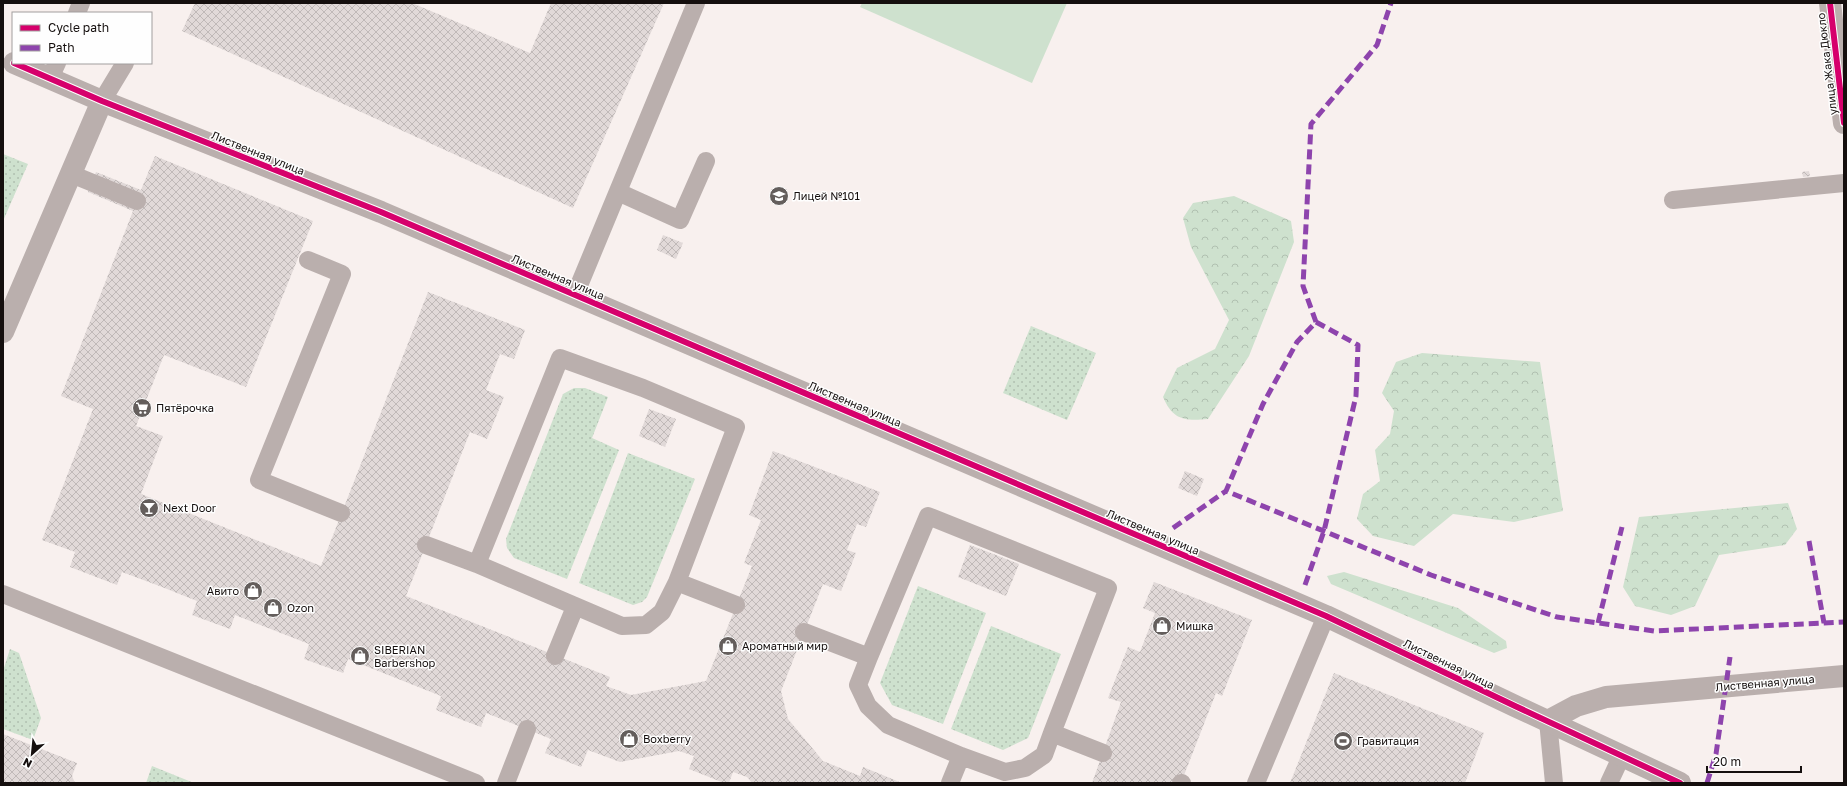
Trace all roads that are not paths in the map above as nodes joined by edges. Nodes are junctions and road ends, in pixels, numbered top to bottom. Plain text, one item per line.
1 (696, 3) edge
2 (1830, 3) edge
3 (19, 64) edge
4 (124, 64) edge
5 (53, 71) edge
6 (102, 101) junction
7 (1844, 124) edge
8 (706, 161) dead end
9 (71, 174) junction
10 (1844, 183) edge
11 (618, 192) junction
12 (1673, 200) dead end
13 (137, 201) dead end
14 (308, 260) dead end
15 (575, 295) junction
16 (3, 332) edge
17 (341, 513) dead end
18 (426, 545) dead end
19 (477, 564) junction
20 (677, 582) junction
21 (3, 594) edge
22 (736, 605) dead end
23 (575, 607) junction
24 (1326, 616) junction
25 (804, 632) dead end
26 (555, 656) dead end
27 (869, 657) junction
28 (1844, 676) edge
29 (1548, 721) junction
30 (527, 729) dead end
31 (1052, 733) junction
32 (1103, 753) dead end
33 (1622, 755) junction
34 (961, 756) junction
35 (1677, 782) edge
36 (476, 783) edge
37 (506, 783) edge
38 (950, 783) edge
39 (1256, 783) edge
40 (1554, 783) edge
41 (1609, 783) edge

1 - 11 lane
2 - 7 street, улица Жака Дюкло
3 - 5 street, Лиственная улица
4 - 6 lane
5 - 6 street, Лиственная улица
6 - 9 street
6 - 15 street, Лиственная улица
8 - 11 lane
9 - 13 lane
9 - 16 street
10 - 12 lane
11 - 15 lane
14 - 17 lane
15 - 24 street, Лиственная улица
18 - 19 lane
19 - 20 lane
19 - 23 lane
20 - 22 lane
20 - 23 lane
21 - 36 lane
23 - 26 lane
24 - 29 street, Лиственная улица
24 - 39 lane
25 - 27 lane
27 - 31 lane
27 - 34 lane
28 - 29 street, Лиственная улица
29 - 33 street, Лиственная улица
29 - 40 lane
30 - 37 lane
31 - 32 lane
31 - 34 lane
33 - 35 street, Лиственная улица
33 - 41 lane
34 - 38 lane

